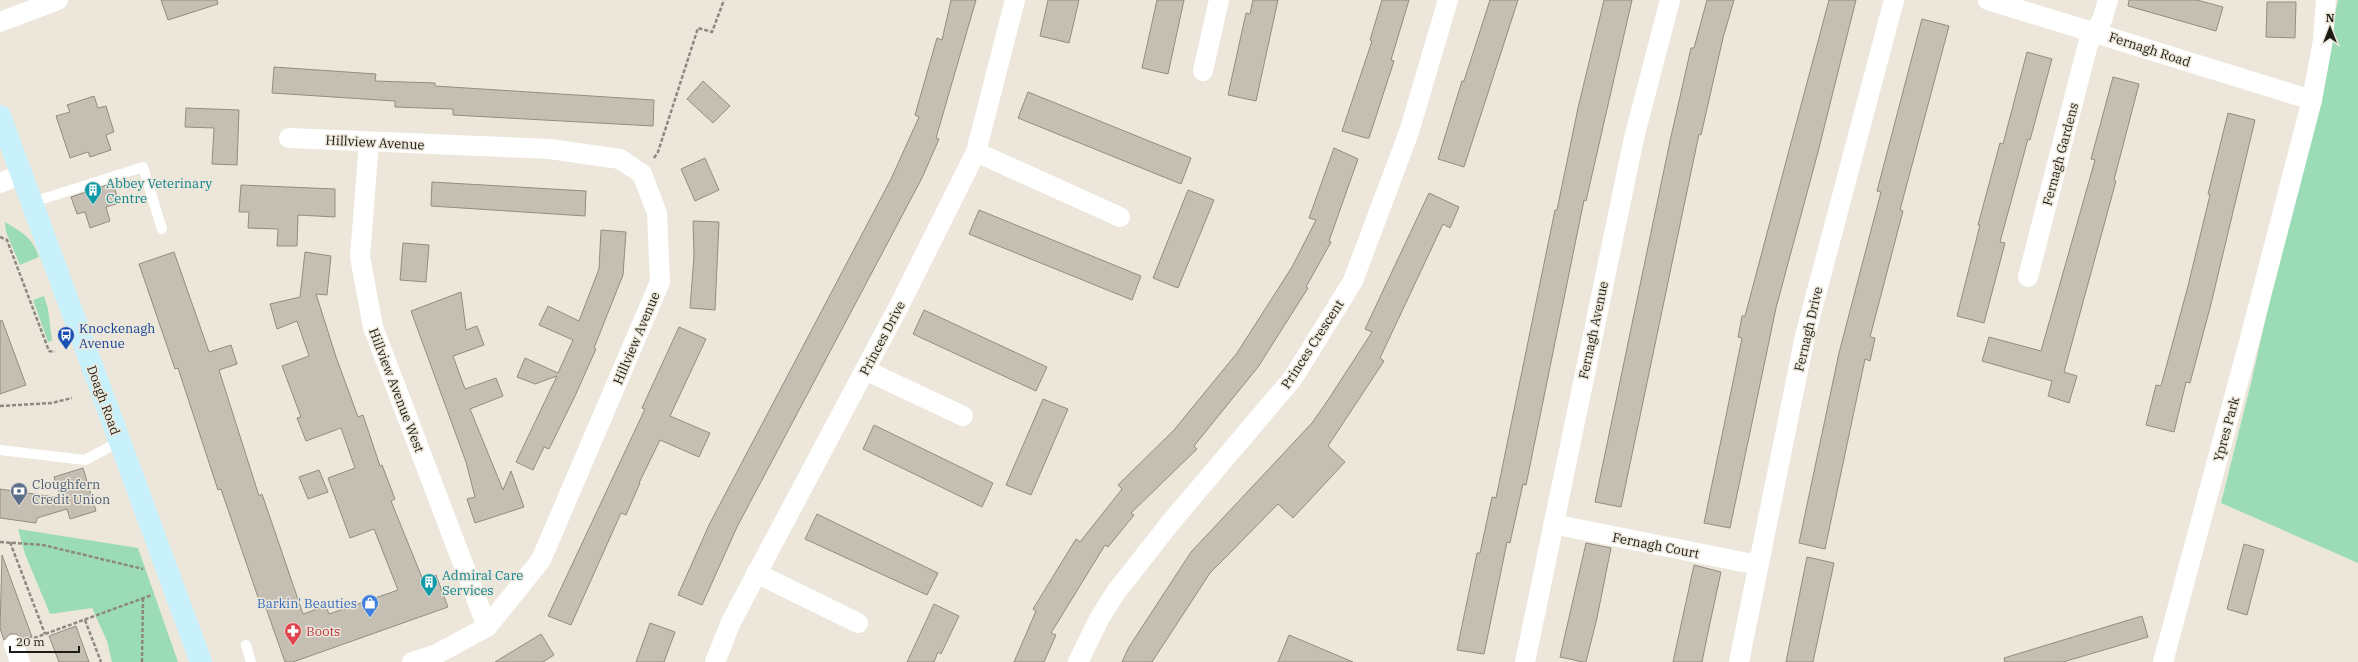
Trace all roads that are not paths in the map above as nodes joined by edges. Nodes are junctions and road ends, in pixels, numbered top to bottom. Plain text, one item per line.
1 (58, 0) edge
2 (1015, 0) edge
3 (1219, 0) edge
4 (1448, 0) edge
5 (1670, 0) edge
6 (1894, 0) edge
7 (1988, 0) edge
8 (2108, 0) edge
9 (2326, 0) edge
10 (0, 22) edge
11 (2096, 32) junction
12 (1203, 71) dead end
13 (2312, 100) junction
14 (0, 116) edge
15 (289, 138) dead end
16 (369, 142) junction
17 (976, 152) junction
18 (22, 174) junction
19 (0, 183) edge
20 (33, 202) junction
21 (1120, 217) dead end
22 (162, 229) dead end
23 (2028, 276) dead end
24 (865, 370) junction
25 (963, 416) dead end
26 (119, 442) junction
27 (0, 450) edge
28 (1553, 524) junction
29 (1758, 566) junction
30 (756, 573) junction
31 (858, 623) dead end
32 (487, 627) junction
33 (246, 644) dead end
34 (200, 662) edge
35 (251, 662) edge
36 (412, 662) edge
37 (715, 662) edge
38 (1078, 662) edge
39 (1525, 662) edge
40 (1739, 662) edge
41 (2163, 662) edge

1 - 10 street
2 - 17 street, Princes Drive
3 - 12 street
4 - 38 street, Princes Crescent
5 - 28 street, Fernagh Avenue
6 - 29 street, Fernagh Drive
7 - 11 street, Fernagh Road
8 - 11 street, Fernagh Gardens
9 - 13 street, Ypres Park
11 - 13 street, Fernagh Road
11 - 23 street, Fernagh Gardens
13 - 41 street, Ypres Park
14 - 18 main road, Doagh Road
15 - 16 street, Hillview Avenue
16 - 32 street, Hillview Avenue West
16 - 32 street, Hillview Avenue
17 - 21 street
17 - 24 street, Princes Drive
18 - 19 street
18 - 20 main road, Doagh Road
20 - 22 lane
20 - 26 main road, Doagh Road
24 - 25 street
24 - 30 street, Princes Drive
26 - 27 lane
26 - 34 main road, Doagh Road
28 - 29 street, Fernagh Court
28 - 39 street, Fernagh Avenue
29 - 40 street, Fernagh Drive
30 - 31 street
30 - 37 street, Princes Drive
32 - 36 street, Hillview Avenue
33 - 35 lane

